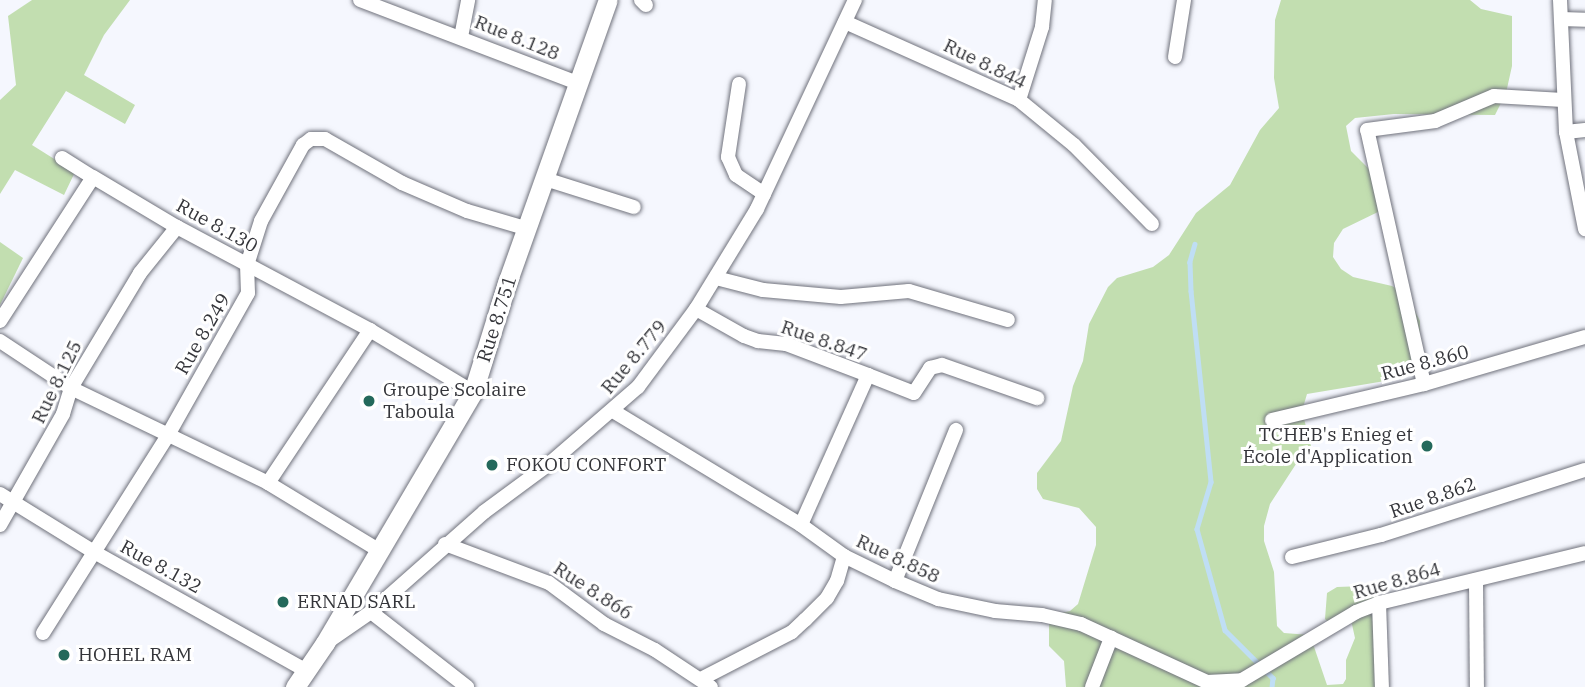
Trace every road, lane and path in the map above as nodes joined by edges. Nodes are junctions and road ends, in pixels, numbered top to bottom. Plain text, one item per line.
1 (360, 0) edge
2 (468, 0) edge
3 (608, 0) edge
4 (855, 0) edge
5 (1045, 0) edge
6 (1184, 0) edge
7 (1560, 0) edge
8 (1561, 19) junction
9 (1585, 20) edge
10 (845, 22) junction
11 (461, 37) junction
12 (1175, 57) dead end
13 (580, 84) junction
14 (739, 84) dead end
15 (1019, 100) junction
16 (1563, 100) junction
17 (1585, 130) edge
18 (1566, 132) junction
19 (62, 158) dead end
20 (93, 177) junction
21 (545, 179) junction
22 (764, 194) junction
23 (634, 206) dead end
24 (1152, 224) dead end
25 (177, 227) junction
26 (528, 229) junction
27 (1585, 229) edge
28 (247, 265) junction
29 (716, 278) junction
30 (696, 309) junction
31 (1008, 320) dead end
32 (0, 321) edge
33 (370, 330) junction
34 (1585, 337) edge
35 (0, 341) edge
36 (868, 375) junction
37 (1424, 384) junction
38 (71, 388) junction
39 (473, 392) junction
40 (1037, 398) dead end
41 (613, 411) junction
42 (1272, 420) dead end
43 (956, 430) dead end
44 (168, 435) junction
45 (1585, 470) edge
46 (268, 483) junction
47 (7, 498) edge
48 (0, 525) edge
49 (802, 525) junction
50 (446, 544) junction
51 (380, 551) junction
52 (94, 552) junction
53 (1585, 553) edge
54 (844, 556) junction
55 (1292, 557) dead end
56 (1476, 580) junction
57 (895, 581) junction
58 (1379, 603) junction
59 (371, 612) junction
60 (43, 634) dead end
61 (1111, 638) junction
62 (325, 643) junction
63 (305, 670) junction
64 (1194, 677) joint
65 (706, 683) edge
66 (295, 687) edge
67 (467, 687) edge
68 (1092, 687) edge
69 (1382, 687) edge
70 (1477, 687) edge

1 - 11 street, Rue 8.128
2 - 11 street
3 - 13 main road, Rue 8.751
4 - 10 street, Rue 8.779
5 - 15 street
6 - 12 street
7 - 8 street
8 - 9 street
8 - 16 street
10 - 15 street, Rue 8.844
10 - 22 street, Rue 8.779
11 - 13 street, Rue 8.128
13 - 21 main road, Rue 8.751
14 - 22 street
15 - 24 street, Rue 8.844
16 - 18 street
16 - 37 street
17 - 18 street
18 - 27 street
19 - 20 street, Rue 8.130
20 - 25 street, Rue 8.130
20 - 32 street
21 - 23 street
21 - 26 main road, Rue 8.751
22 - 29 street, Rue 8.779
25 - 28 street, Rue 8.130
25 - 38 street, Rue 8.125
26 - 28 street, Rue 8.249
26 - 39 main road, Rue 8.751
28 - 33 street, Rue 8.130
28 - 44 street, Rue 8.249
29 - 30 street, Rue 8.779
29 - 31 street
30 - 36 street, Rue 8.847
30 - 41 street, Rue 8.779
33 - 39 street, Rue 8.130
33 - 46 street
34 - 37 street, Rue 8.860
35 - 38 street
36 - 40 street
36 - 49 street, Rue 8.847
37 - 42 street, Rue 8.860
38 - 44 street
38 - 47 street, Rue 8.125
39 - 51 main road, Rue 8.751
41 - 49 street, Rue 8.858
41 - 50 street, Rue 8.779
43 - 57 street
44 - 46 street
44 - 52 street, Rue 8.249
45 - 55 street, Rue 8.862
46 - 51 street
47 - 48 street, Rue 8.125
47 - 52 street, Rue 8.132
49 - 54 street, Rue 8.858
50 - 59 street, Rue 8.779
50 - 65 street, Rue 8.866
51 - 62 main road, Rue 8.751
52 - 60 street, Rue 8.249
52 - 63 street, Rue 8.132
53 - 56 street, Rue 8.864
54 - 57 street, Rue 8.858
54 - 65 street
56 - 58 street, Rue 8.864
56 - 70 street
57 - 61 street, Rue 8.858
58 - 64 street, Rue 8.864
58 - 69 street
59 - 62 street, Rue 8.779
59 - 67 street
61 - 64 street, Rue 8.858
61 - 68 street
62 - 63 main road, Rue 8.751
63 - 66 main road, Rue 8.751

